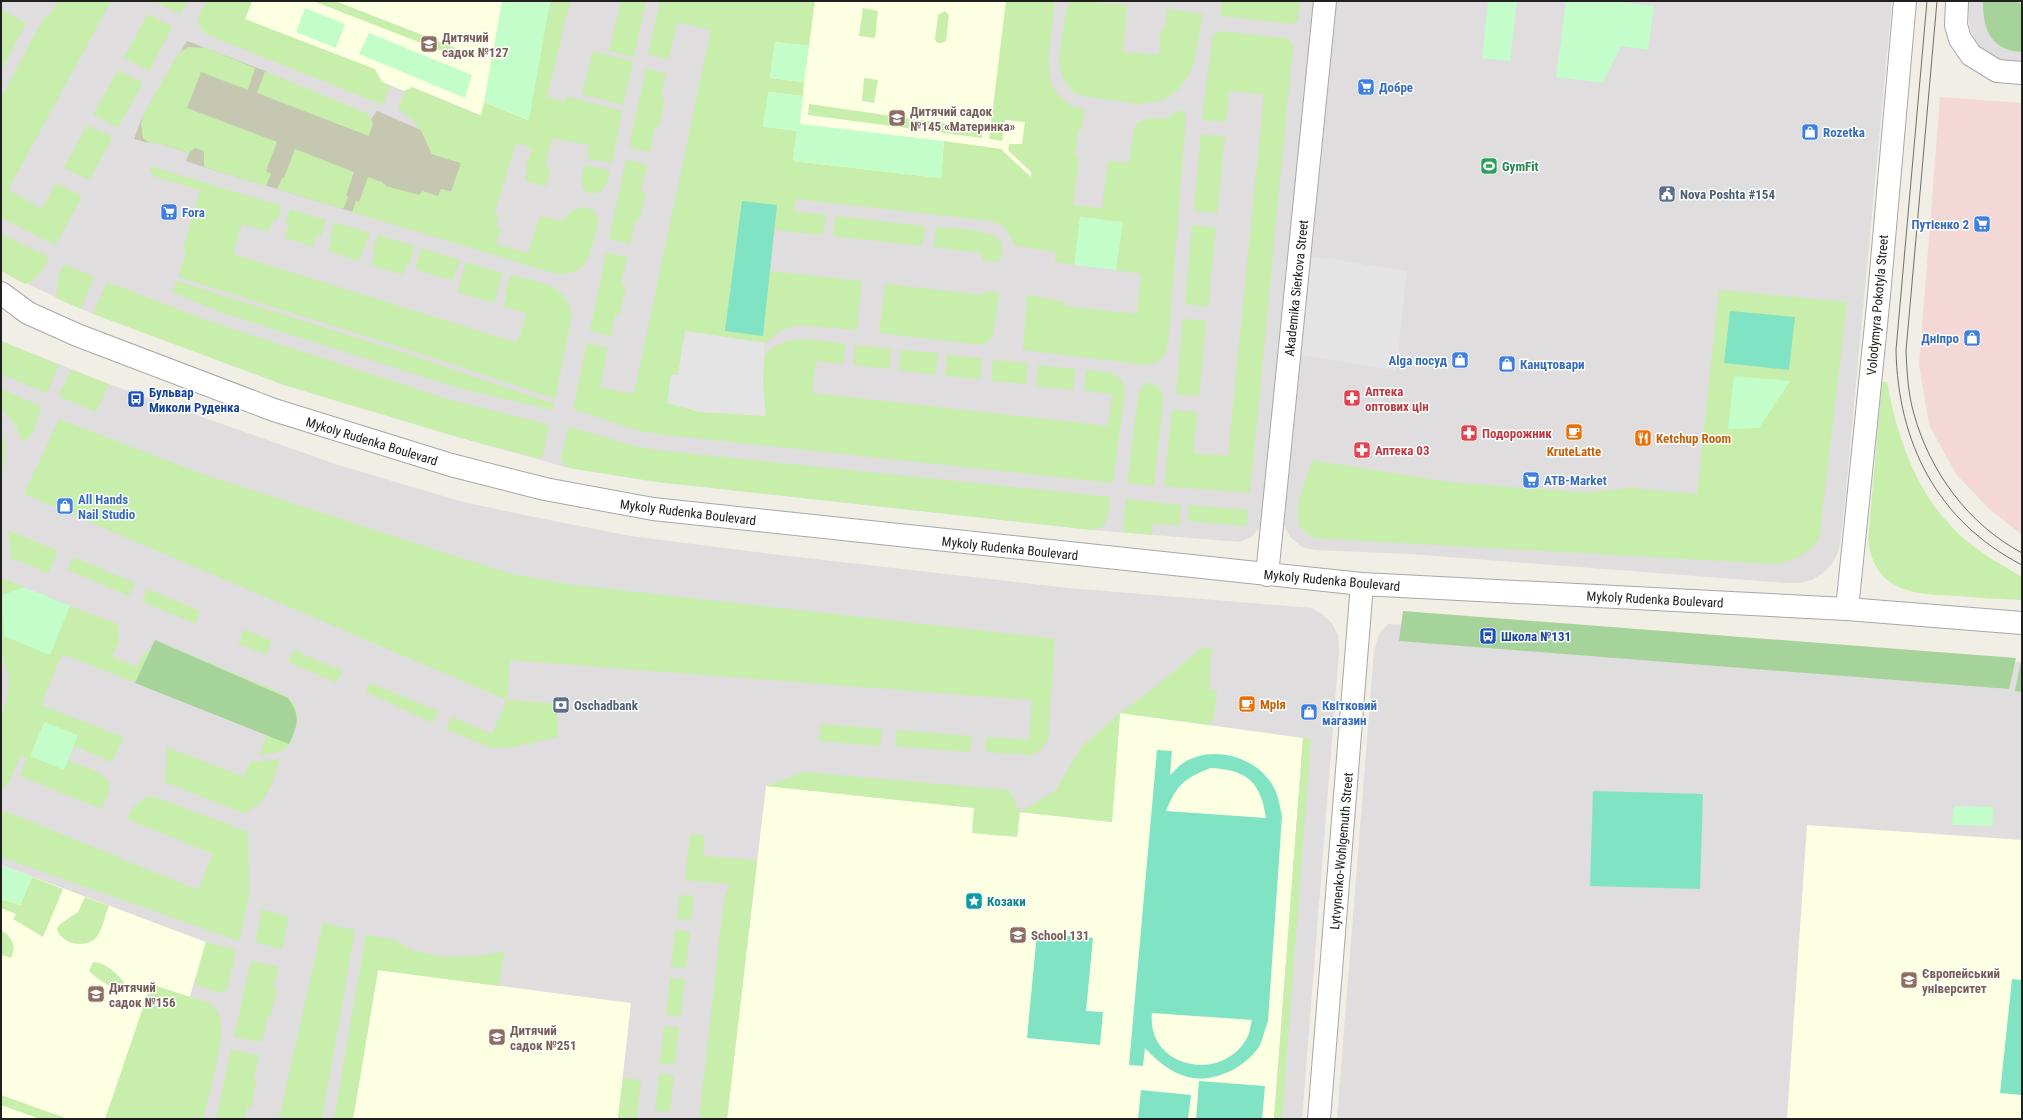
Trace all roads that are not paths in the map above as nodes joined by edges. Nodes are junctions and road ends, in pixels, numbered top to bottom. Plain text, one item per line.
1 (1324, 1) edge
2 (1905, 1) edge
3 (1957, 1) edge
4 (2022, 72) edge
5 (1, 294) edge
6 (1, 311) edge
7 (28, 313) junction
8 (1267, 575) junction
9 (1362, 584) junction
10 (1847, 609) junction
11 (2022, 622) edge
12 (1319, 1119) edge

1 - 8 street, Akademika Sierkova Street
2 - 10 street, Volodymyra Pokotyla Street
3 - 4 street
5 - 7 street, Mykoly Rudenka Boulevard
6 - 7 street, Mykoly Rudenka Boulevard
7 - 8 street, Mykoly Rudenka Boulevard
8 - 9 street, Mykoly Rudenka Boulevard
9 - 10 street, Mykoly Rudenka Boulevard
9 - 12 street, Lytvynenko-Wohlgemuth Street
10 - 11 street, Mykoly Rudenka Boulevard

